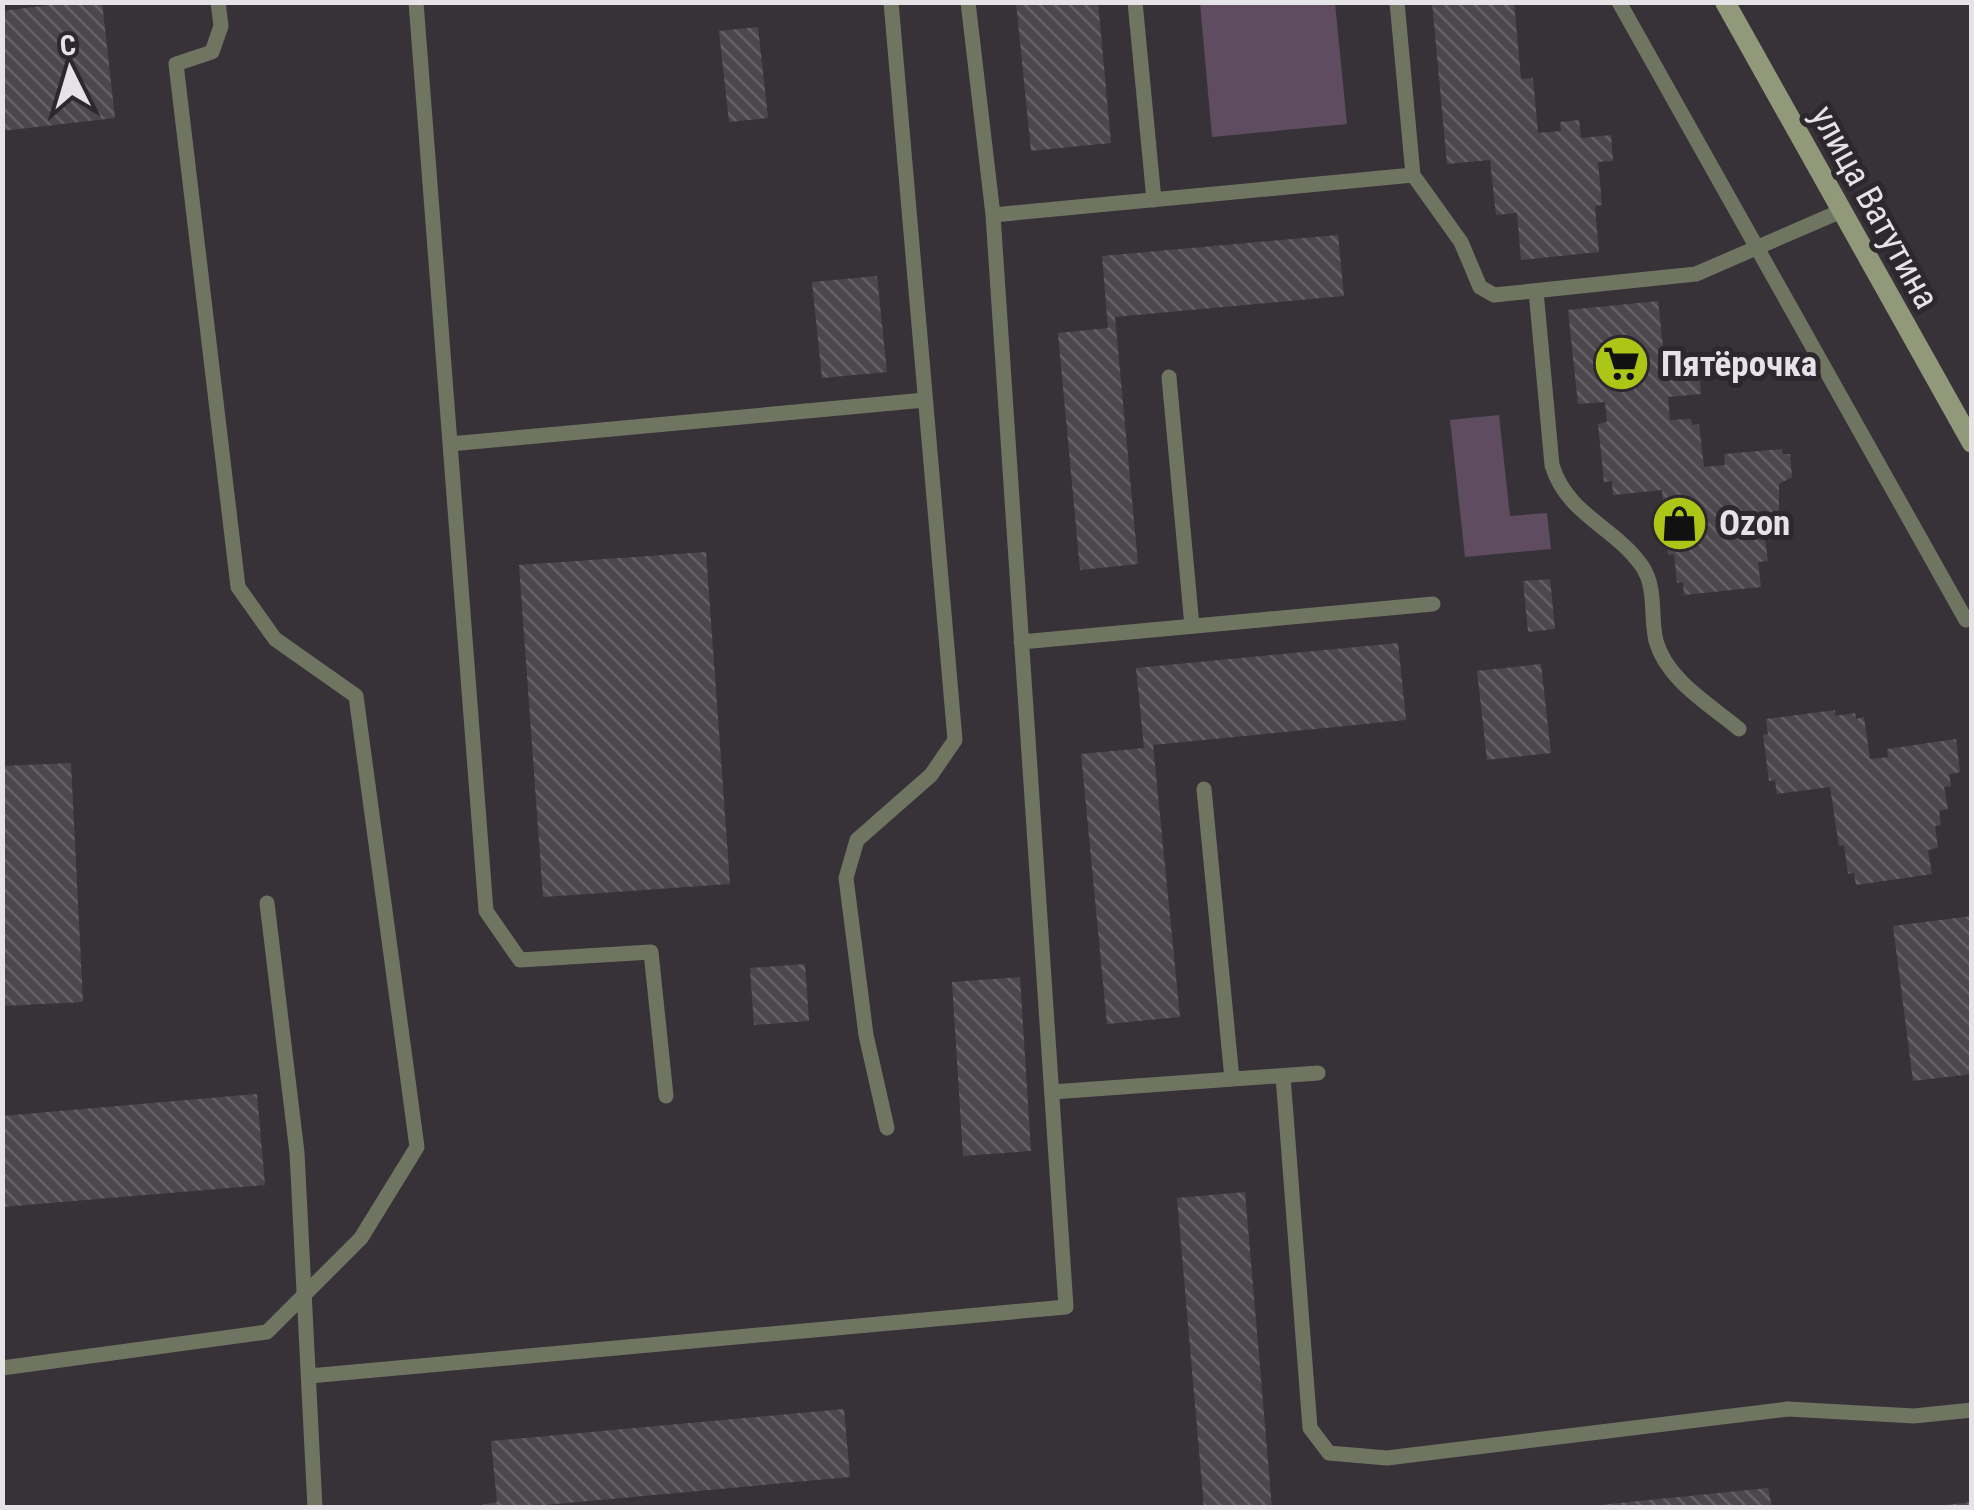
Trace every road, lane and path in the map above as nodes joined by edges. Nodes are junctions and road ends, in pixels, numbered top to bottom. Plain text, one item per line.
1 (218, 2) edge
2 (416, 2) edge
3 (891, 2) edge
4 (968, 2) edge
5 (1135, 2) edge
6 (1397, 2) edge
7 (1619, 2) edge
8 (1724, 2) edge
9 (1414, 175) junction
10 (1154, 200) junction
11 (1839, 212) junction
12 (993, 216) junction
13 (1757, 248) junction
14 (1536, 291) junction
15 (1169, 377) dead end
16 (925, 400) junction
17 (1972, 443) edge
18 (450, 444) junction
19 (1433, 604) dead end
20 (1966, 620) dead end
21 (1192, 626) junction
22 (1021, 642) junction
23 (1739, 729) dead end
24 (1204, 790) dead end
25 (267, 903) dead end
26 (1318, 1073) dead end
27 (1283, 1076) junction
28 (1232, 1079) junction
29 (1052, 1092) junction
30 (666, 1096) dead end
31 (886, 1128) dead end
32 (305, 1299) junction
33 (2, 1368) edge
34 (309, 1376) junction
35 (1972, 1410) edge
36 (315, 1508) edge

1 - 32 lane
2 - 18 lane
3 - 16 lane
4 - 12 lane
5 - 10 lane
6 - 9 lane
7 - 13 lane
8 - 11 street, улица Ватутина
9 - 10 lane
9 - 14 lane
10 - 12 lane
11 - 13 lane
11 - 17 street, улица Ватутина
12 - 22 lane
13 - 14 lane
13 - 20 lane
14 - 23 lane
15 - 21 lane
16 - 18 lane
16 - 31 lane
18 - 30 lane
19 - 21 lane
21 - 22 lane
22 - 29 lane
24 - 28 lane
25 - 32 lane
26 - 27 lane
27 - 28 lane
27 - 35 lane
28 - 29 lane
29 - 34 lane
32 - 33 lane
32 - 34 lane
34 - 36 lane

